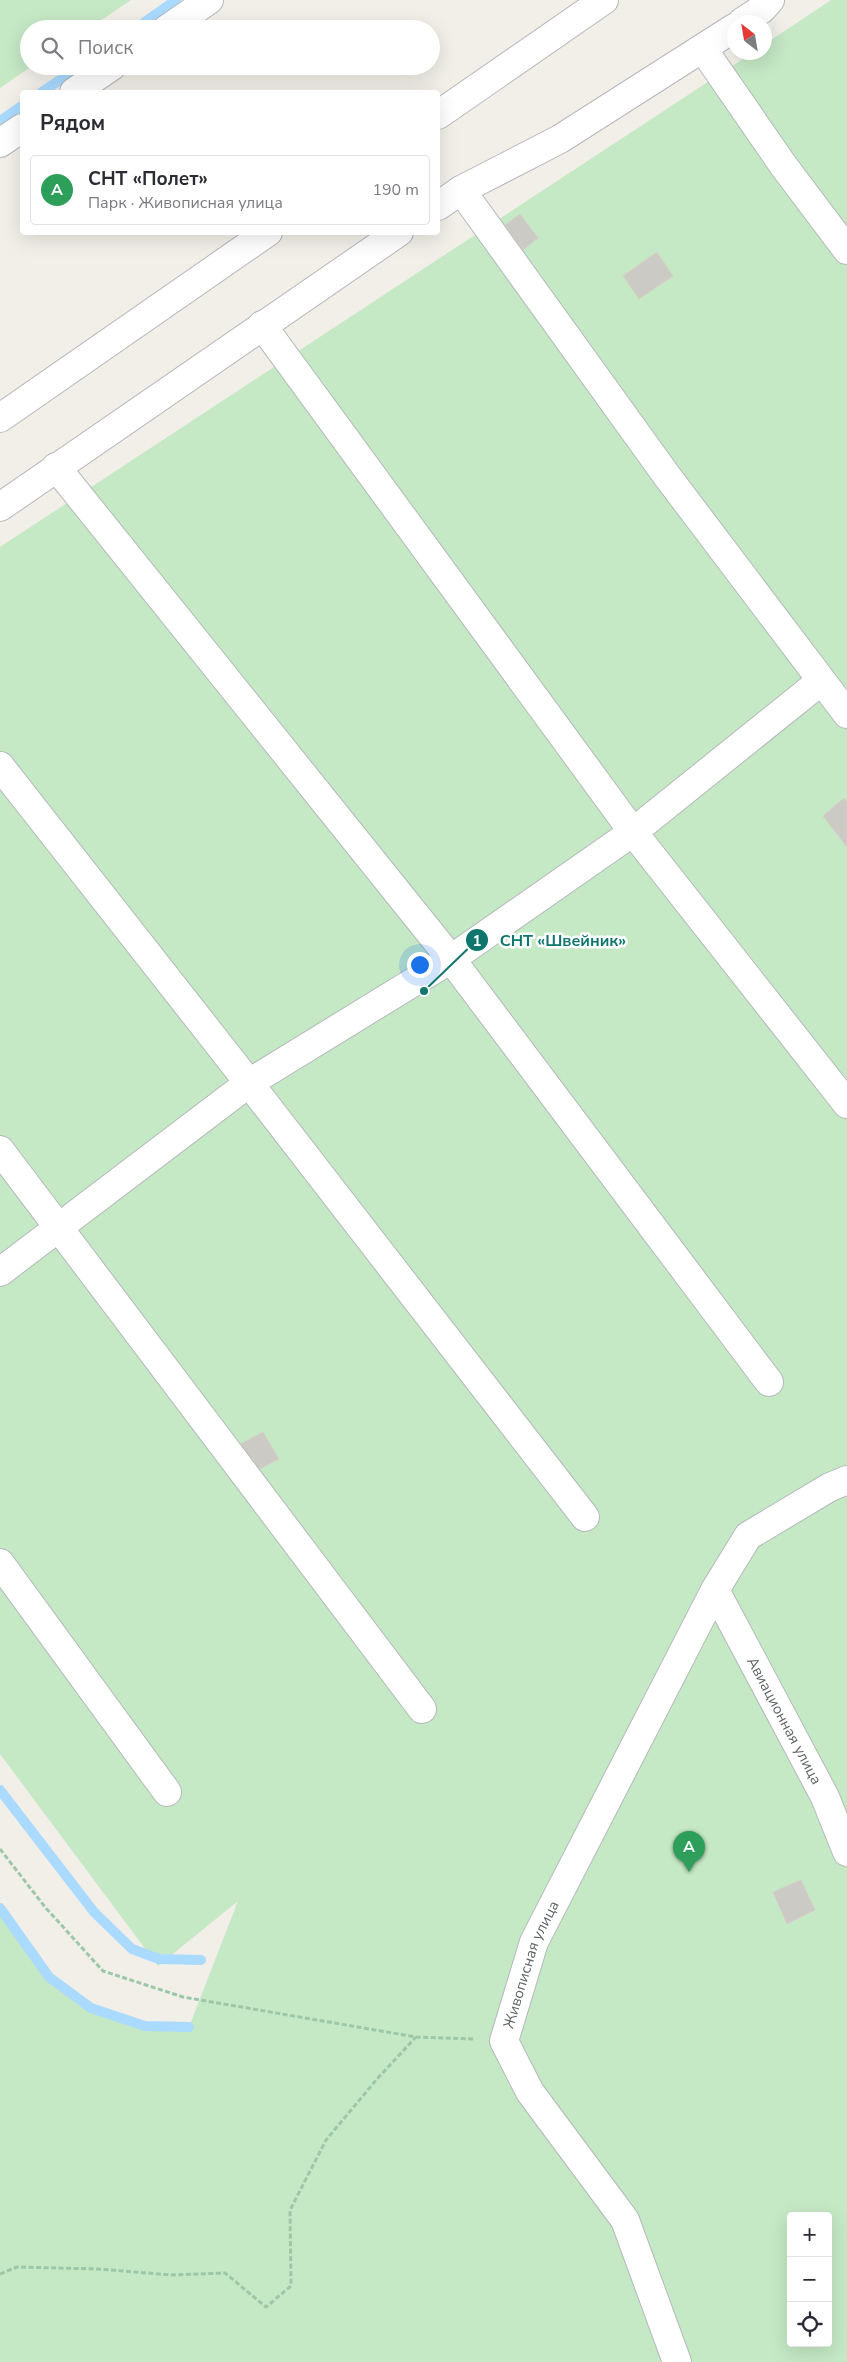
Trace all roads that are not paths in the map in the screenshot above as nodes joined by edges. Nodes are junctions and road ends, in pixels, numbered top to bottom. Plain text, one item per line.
1 (208, 0) edge
2 (604, 0) edge
3 (770, 0) edge
4 (753, 15) edge
5 (180, 20) edge
6 (727, 33) edge
7 (703, 49) junction
8 (99, 75) edge
9 (77, 90) edge
10 (440, 114) edge
11 (20, 129) edge
12 (0, 143) edge
13 (461, 190) junction
14 (440, 205) edge
15 (264, 235) edge
16 (394, 235) edge
17 (847, 250) edge
18 (262, 325) junction
19 (0, 418) edge
20 (56, 467) junction
21 (0, 507) edge
22 (821, 681) junction
23 (847, 714) edge
24 (0, 766) edge
25 (633, 832) junction
26 (451, 959) junction
27 (250, 1083) junction
28 (847, 1104) edge
29 (0, 1150) edge
30 (57, 1227) junction
31 (0, 1272) edge
32 (769, 1382) dead end
33 (847, 1480) edge
34 (585, 1517) dead end
35 (0, 1563) edge
36 (715, 1590) junction
37 (422, 1710) dead end
38 (167, 1792) dead end
39 (847, 1852) edge
40 (677, 2362) edge

1 - 5 street
2 - 10 street
3 - 4 street
6 - 7 street
7 - 13 street
7 - 17 street
8 - 9 street
11 - 12 street
13 - 14 street
13 - 22 street
15 - 19 street
16 - 18 street
18 - 20 street
18 - 25 street
20 - 21 street
20 - 26 street
22 - 23 street
22 - 25 street
24 - 27 street
25 - 26 street
25 - 28 street
26 - 27 street
26 - 32 street
27 - 30 street
27 - 34 street
29 - 30 street
30 - 31 street
30 - 37 street
33 - 36 street, Живописная улица
35 - 38 street
36 - 39 street, Авиационная улица
36 - 40 street, Живописная улица

